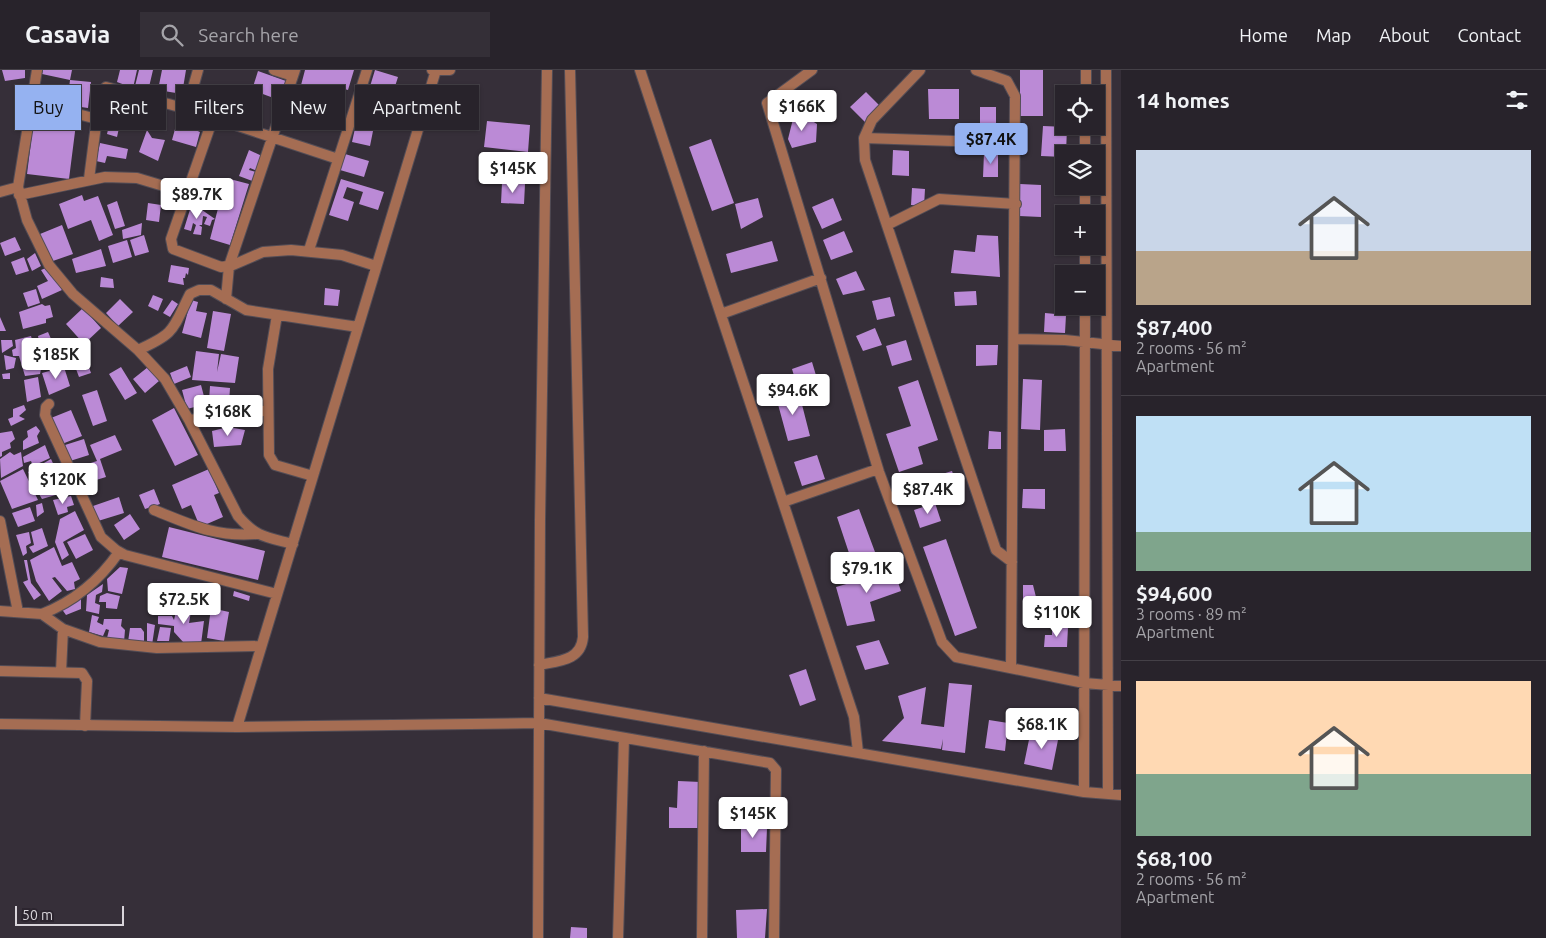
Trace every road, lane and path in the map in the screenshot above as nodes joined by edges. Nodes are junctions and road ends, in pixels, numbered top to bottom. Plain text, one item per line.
1 (37, 70) edge
2 (198, 70) edge
3 (274, 70) edge
4 (367, 70) edge
5 (434, 70) edge
6 (450, 70) edge
7 (547, 70) edge
8 (570, 70) edge
9 (640, 70) edge
10 (812, 70) edge
11 (920, 70) edge
12 (976, 70) edge
13 (1086, 70) edge
14 (1106, 70) edge
15 (294, 73) edge
16 (34, 85) edge
17 (194, 85) edge
18 (1086, 85) edge
19 (27, 130) edge
20 (96, 130) edge
21 (210, 130) edge
22 (251, 130) edge
23 (273, 137) junction
24 (864, 138) junction
25 (1015, 143) junction
26 (338, 159) junction
27 (89, 179) junction
28 (19, 191) junction
29 (0, 192) edge
30 (188, 193) junction
31 (1016, 204) junction
32 (887, 225) junction
33 (308, 250) junction
34 (229, 266) junction
35 (376, 266) junction
36 (821, 278) junction
37 (226, 299) junction
38 (721, 314) junction
39 (277, 315) junction
40 (1085, 315) edge
41 (358, 327) junction
42 (1015, 339) junction
43 (1085, 342) junction
44 (1107, 344) junction
45 (1121, 346) edge
46 (138, 350) junction
47 (49, 404) dead end
48 (268, 410) junction
49 (189, 420) junction
50 (878, 469) junction
51 (313, 476) junction
52 (783, 502) junction
53 (154, 510) dead end
54 (0, 521) edge
55 (256, 534) junction
56 (293, 544) junction
57 (120, 552) junction
58 (1012, 562) junction
59 (277, 594) junction
60 (0, 611) edge
61 (18, 612) junction
62 (42, 614) junction
63 (63, 629) junction
64 (261, 646) junction
65 (539, 665) junction
66 (1011, 668) junction
67 (0, 671) edge
68 (61, 672) junction
69 (1084, 682) junction
70 (1108, 684) junction
71 (1121, 686) edge
72 (539, 698) junction
73 (539, 723) junction
74 (0, 724) edge
75 (85, 726) junction
76 (237, 727) junction
77 (624, 738) junction
78 (704, 751) junction
79 (858, 752) junction
80 (1084, 792) junction
81 (1108, 793) junction
82 (1121, 795) edge
83 (538, 938) edge
84 (618, 938) edge
85 (702, 938) edge
86 (774, 938) edge

1 - 16 street
2 - 17 street
3 - 15 street
4 - 26 street
5 - 6 street
5 - 35 street
7 - 65 street
8 - 65 street
9 - 38 street
10 - 36 street
11 - 24 street
12 - 25 street
13 - 18 street
14 - 44 street
15 - 23 street
19 - 28 street
20 - 27 street
21 - 30 street
22 - 23 street
23 - 26 street
23 - 34 street
24 - 25 street
24 - 32 street
25 - 31 street
26 - 33 street
27 - 28 street
27 - 30 street
28 - 29 street
28 - 46 street
30 - 34 street
31 - 32 street
31 - 42 street
32 - 58 street
33 - 34 street
33 - 35 street
34 - 37 street
35 - 41 street
36 - 38 street
36 - 50 street
37 - 39 street
37 - 46 street
38 - 52 street
39 - 41 street
39 - 48 street
40 - 43 street
41 - 51 street
42 - 43 street
42 - 58 street
43 - 44 street
43 - 69 street
44 - 45 street
44 - 70 street
46 - 49 street
47 - 57 street
48 - 49 street
48 - 51 street
49 - 55 street
50 - 52 street
50 - 66 street
51 - 56 street
52 - 79 street
53 - 55 street
54 - 61 street
55 - 56 street
56 - 59 street
57 - 59 street
57 - 62 street
58 - 66 street
59 - 64 street
60 - 61 street
61 - 62 street
62 - 63 street
63 - 64 street
63 - 68 street
64 - 76 street
65 - 72 street
66 - 69 street
67 - 68 street
68 - 75 street
69 - 70 street
69 - 80 street
70 - 71 street
70 - 81 street
72 - 73 street
72 - 79 street
73 - 76 street
73 - 77 street
73 - 83 street
74 - 75 street
75 - 76 street
77 - 78 street
77 - 84 street
78 - 85 street
78 - 86 street
79 - 80 street
80 - 81 street
81 - 82 street

